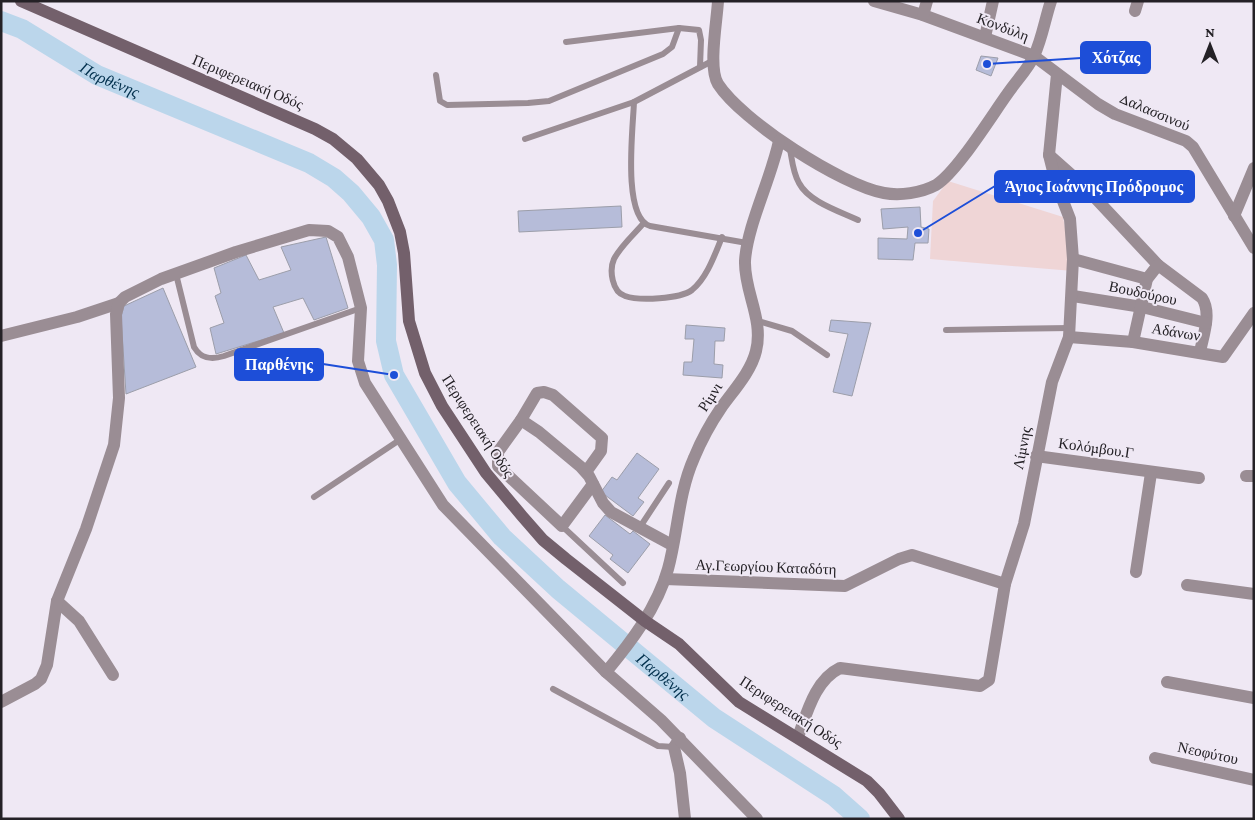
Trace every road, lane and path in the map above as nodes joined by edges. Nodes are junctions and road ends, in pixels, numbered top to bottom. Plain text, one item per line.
1 (21, 1) edge
2 (718, 1) edge
3 (874, 1) edge
4 (926, 1) edge
5 (993, 1) edge
6 (1052, 1) edge
7 (923, 15) junction
8 (679, 28) junction
9 (985, 37) junction
10 (566, 42) dead end
11 (1034, 56) junction
12 (714, 60) junction
13 (700, 67) junction
14 (1057, 74) junction
15 (436, 75) dead end
16 (634, 102) junction
17 (525, 139) dead end
18 (784, 144) junction
19 (1049, 154) junction
20 (1254, 168) edge
21 (1234, 216) junction
22 (858, 220) dead end
23 (643, 224) junction
24 (722, 237) junction
25 (747, 243) junction
26 (1254, 248) edge
27 (1073, 259) junction
28 (1158, 265) junction
29 (176, 274) junction
30 (1147, 279) junction
31 (1073, 296) junction
32 (119, 303) junction
33 (1142, 307) junction
34 (361, 308) junction
35 (1254, 312) edge
36 (758, 321) junction
37 (1206, 323) junction
38 (946, 330) dead end
39 (1070, 332) junction
40 (1, 336) edge
41 (1133, 342) junction
42 (1200, 352) junction
43 (827, 355) dead end
44 (521, 420) junction
45 (401, 439) junction
46 (1036, 456) junction
47 (586, 472) junction
48 (1151, 473) junction
49 (1199, 478) dead end
50 (669, 483) dead end
51 (593, 484) junction
52 (314, 497) dead end
53 (562, 526) junction
54 (640, 527) junction
55 (672, 545) junction
56 (1136, 572) dead end
57 (665, 579) junction
58 (623, 582) dead end
59 (1005, 584) junction
60 (1187, 585) dead end
61 (1254, 594) edge
62 (57, 601) junction
63 (645, 621) junction
64 (606, 672) junction
65 (114, 675) dead end
66 (1167, 682) dead end
67 (552, 688) dead end
68 (1254, 698) edge
69 (1, 702) edge
70 (798, 738) junction
71 (677, 742) junction
72 (1155, 758) dead end
73 (1254, 780) edge
74 (685, 819) edge
75 (757, 819) edge
76 (899, 819) edge

1 - 63 main road, Περιφερειακή Οδός
2 - 12 street
3 - 7 street, Κονδύλη
4 - 7 street
5 - 9 street
6 - 11 street
7 - 9 street, Κονδύλη
8 - 10 lane
8 - 13 lane
8 - 15 lane
9 - 11 street, Κονδύλη
11 - 14 street, Δαλασσινού
11 - 18 street
12 - 13 lane
12 - 18 street
13 - 16 lane
14 - 19 street, Λίμνης
14 - 21 street, Δαλασσινού
16 - 17 lane
16 - 23 lane
18 - 22 lane
18 - 25 street, Ρίμνι
19 - 27 street, Λίμνης
19 - 28 street
20 - 21 street
21 - 26 street, Δαλασσινού
23 - 24 lane
23 - 24 lane
24 - 25 lane
25 - 36 street, Ρίμνι
27 - 30 street
27 - 31 street, Λίμνης
28 - 30 street
28 - 37 street
29 - 32 street
29 - 34 street
29 - 34 lane
30 - 33 street
31 - 33 street, Βουδούρου
31 - 39 street, Λίμνης
32 - 40 street
32 - 62 street
33 - 37 street, Βουδούρου
33 - 41 street
34 - 45 street
35 - 42 street, Αδάνων
36 - 43 lane
36 - 55 street, Ρίμνι
37 - 42 street
38 - 39 lane
39 - 41 street, Αδάνων
39 - 46 street, Λίμνης
41 - 42 street, Αδάνων
44 - 47 street
44 - 47 street
44 - 53 street
45 - 52 lane
45 - 64 street
46 - 48 street, Κολόμβου.Γ
46 - 59 street, Λίμνης
47 - 51 street
48 - 49 street, Κολόμβου.Γ
48 - 56 street, Κολόμβου.Γ
50 - 54 lane
51 - 53 street
51 - 54 street
53 - 58 lane
54 - 55 street
55 - 57 street, Ρίμνι
57 - 59 street, Αγ.Γεωργίου Καταδότη
57 - 63 street, Ρίμνι
59 - 70 street, Λίμνης
60 - 61 street
62 - 65 street
62 - 69 street
63 - 64 street, Ρίμνι
63 - 70 main road, Περιφερειακή Οδός
64 - 71 street
66 - 68 street
67 - 71 lane
70 - 76 main road, Περιφερειακή Οδός
71 - 74 street
71 - 75 street
72 - 73 street, Νεοφύτου

